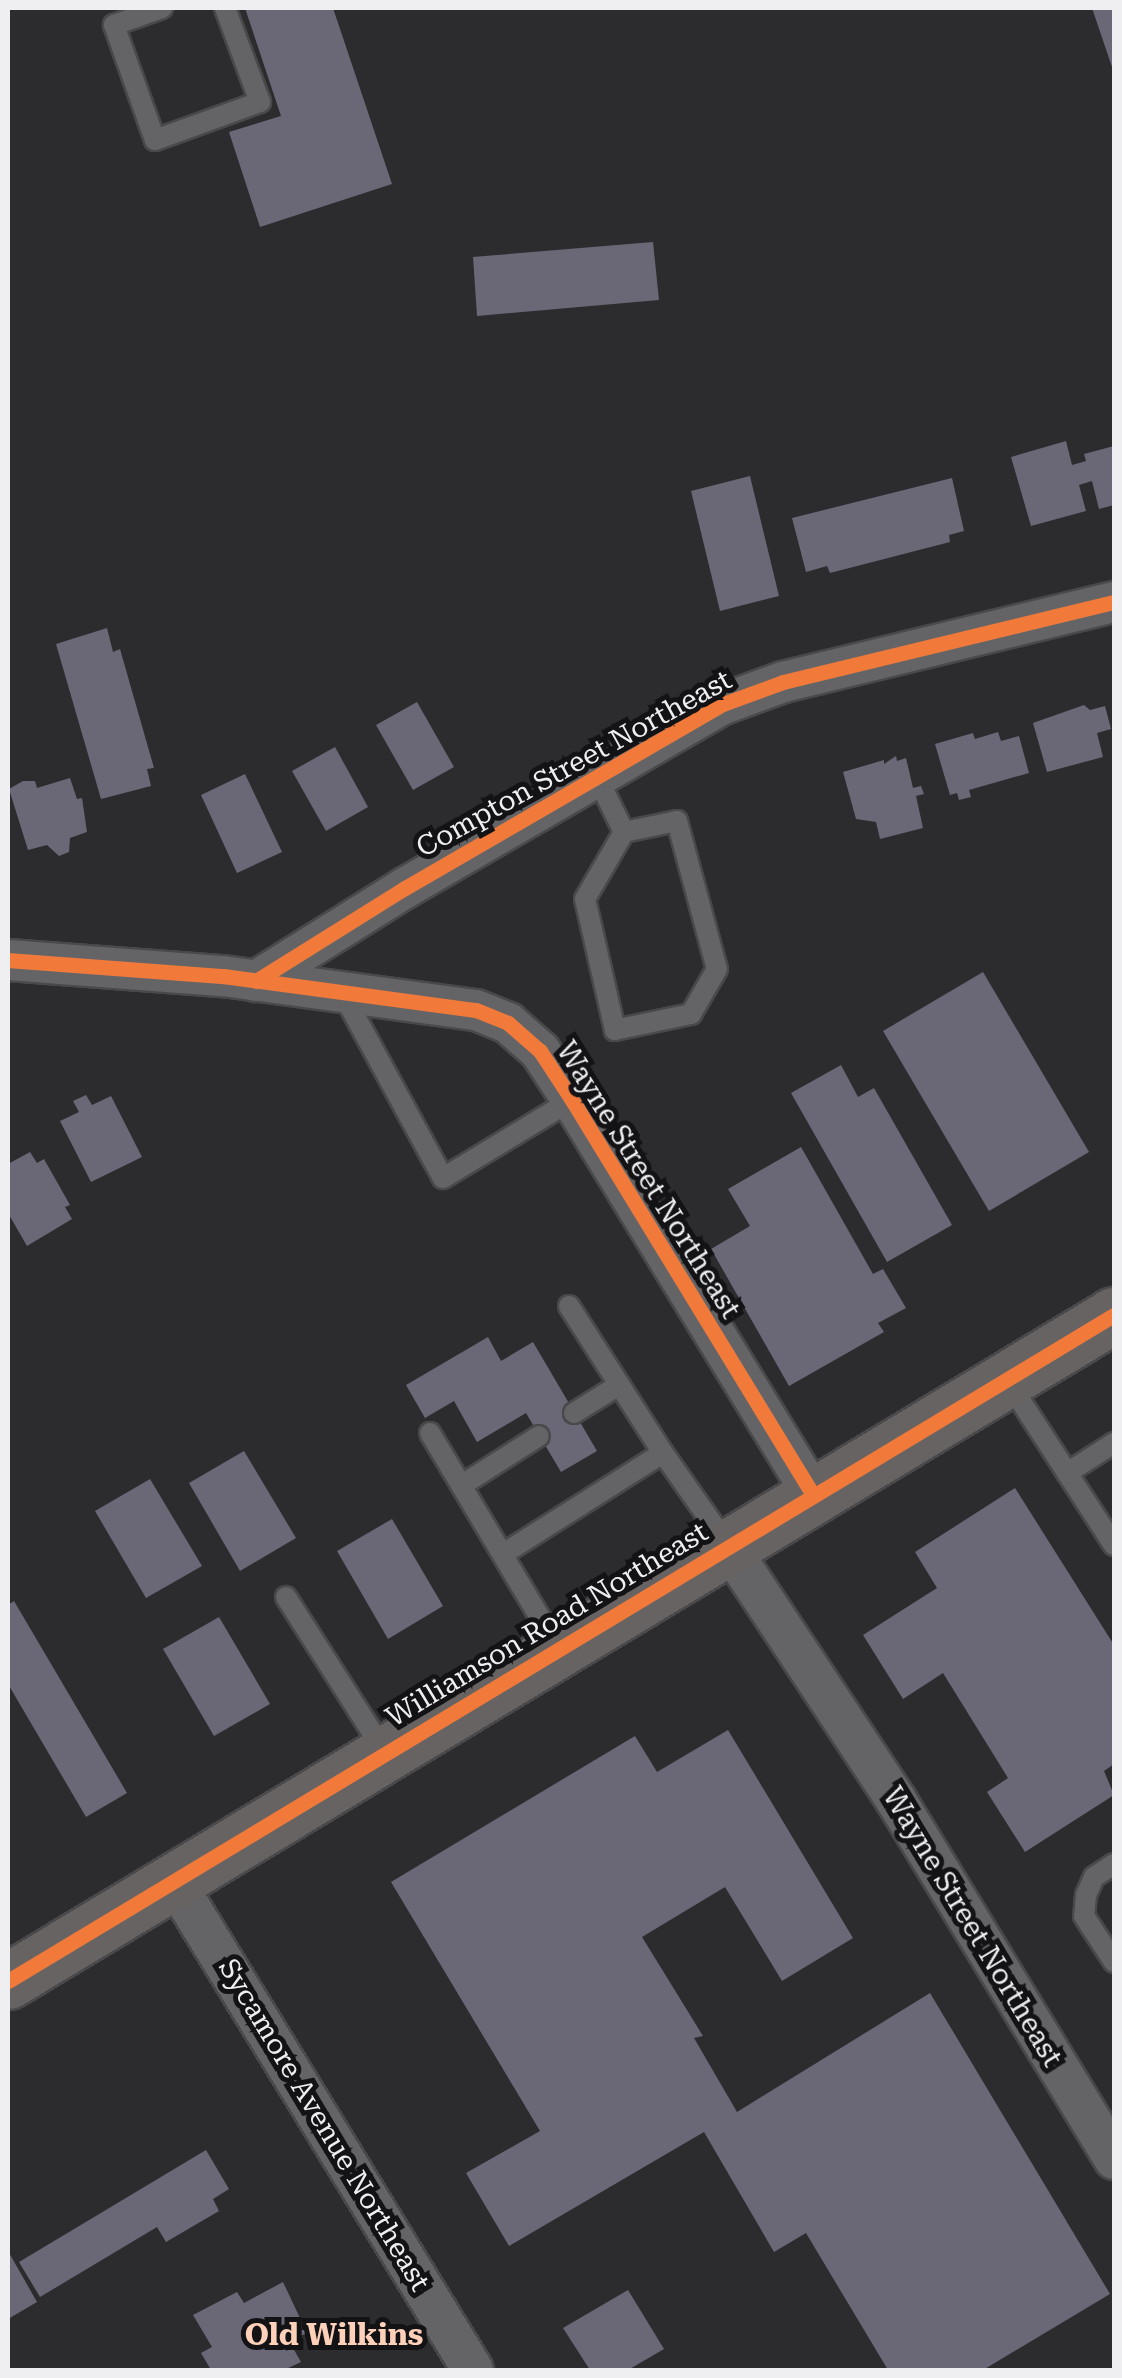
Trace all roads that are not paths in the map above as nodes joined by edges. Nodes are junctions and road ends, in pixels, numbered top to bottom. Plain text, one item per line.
1 (162, 8) edge
2 (226, 8) edge
3 (1114, 602) edge
4 (598, 777) junction
5 (624, 832) junction
6 (8, 960) edge
7 (256, 980) junction
8 (343, 994) junction
9 (572, 1100) junction
10 (569, 1306) dead end
11 (1114, 1315) edge
12 (1007, 1380) junction
13 (620, 1384) junction
14 (574, 1412) dead end
15 (430, 1433) dead end
16 (540, 1436) dead end
17 (1114, 1443) edge
18 (663, 1453) junction
19 (1067, 1473) junction
20 (462, 1485) junction
21 (814, 1496) junction
22 (1114, 1545) edge
23 (728, 1546) junction
24 (503, 1554) junction
25 (286, 1598) dead end
26 (558, 1648) junction
27 (384, 1751) junction
28 (1114, 1864) edge
29 (174, 1881) junction
30 (1114, 1962) edge
31 (8, 1981) edge
32 (1114, 2160) edge
33 (472, 2370) edge

1 - 2 lane
3 - 4 street, Compton Street Northeast
4 - 5 lane
4 - 7 street, Compton Street Northeast
5 - 5 lane
6 - 7 street, Wayne Street Northeast
7 - 8 street, Wayne Street Northeast
8 - 9 street, Wayne Street Northeast
8 - 9 lane
9 - 21 street, Wayne Street Northeast
10 - 13 lane
11 - 12 main road, Williamson Road Northeast
12 - 19 lane
12 - 21 main road, Williamson Road Northeast
13 - 14 lane
13 - 18 lane
15 - 20 lane
16 - 20 lane
17 - 19 lane
18 - 23 lane
18 - 24 lane
19 - 22 lane
20 - 24 lane
21 - 23 main road, Williamson Road Northeast
23 - 26 main road, Williamson Road Northeast
23 - 32 street, Wayne Street Northeast
24 - 26 lane
25 - 27 lane
26 - 27 main road, Williamson Road Northeast
27 - 29 main road, Williamson Road Northeast
28 - 30 lane
29 - 31 main road, Williamson Road Northeast
29 - 33 street, Sycamore Avenue Northeast

